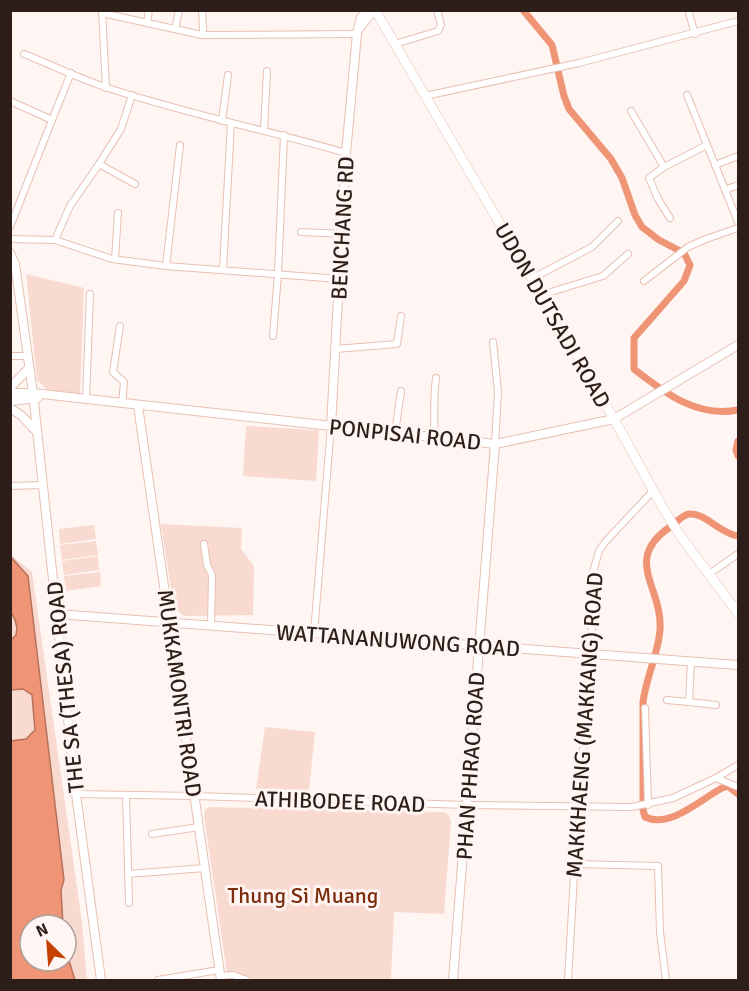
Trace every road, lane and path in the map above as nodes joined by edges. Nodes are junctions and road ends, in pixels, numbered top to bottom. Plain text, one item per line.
1 (149, 10) edge
2 (178, 10) edge
3 (202, 10) edge
4 (356, 10) edge
5 (373, 10) edge
6 (437, 10) edge
7 (688, 10) edge
8 (102, 12) edge
9 (738, 21) edge
10 (147, 23) junction
11 (175, 29) junction
12 (357, 32) junction
13 (694, 34) junction
14 (202, 35) junction
15 (395, 44) junction
16 (24, 54) dead end
17 (267, 71) dead end
18 (71, 73) junction
19 (228, 75) dead end
20 (106, 88) junction
21 (132, 95) junction
22 (687, 95) dead end
23 (425, 96) junction
24 (10, 101) edge
25 (631, 111) dead end
26 (52, 120) junction
27 (222, 121) junction
28 (231, 123) junction
29 (264, 130) junction
30 (284, 135) junction
31 (180, 145) dead end
32 (707, 145) junction
33 (346, 153) junction
34 (738, 156) edge
35 (99, 164) junction
36 (715, 165) junction
37 (664, 167) junction
38 (135, 184) dead end
39 (738, 185) edge
40 (725, 190) junction
41 (118, 213) dead end
42 (737, 214) edge
43 (670, 218) dead end
44 (618, 221) dead end
45 (738, 222) edge
46 (10, 227) edge
47 (738, 228) edge
48 (301, 232) dead end
49 (342, 234) junction
50 (10, 239) edge
51 (55, 240) junction
52 (10, 254) edge
53 (628, 254) dead end
54 (115, 259) junction
55 (166, 266) junction
56 (223, 269) junction
57 (278, 274) junction
58 (339, 279) junction
59 (531, 279) junction
60 (644, 281) dead end
61 (90, 294) dead end
62 (541, 295) junction
63 (15, 299) edge
64 (401, 316) dead end
65 (120, 326) dead end
66 (273, 336) dead end
67 (493, 342) dead end
68 (738, 345) edge
69 (335, 348) junction
70 (10, 356) edge
71 (27, 356) junction
72 (29, 368) junction
73 (436, 378) dead end
74 (10, 388) edge
75 (401, 391) dead end
76 (10, 393) edge
77 (33, 396) junction
78 (86, 400) junction
79 (10, 401) edge
80 (122, 404) junction
81 (138, 406) junction
82 (10, 408) edge
83 (614, 419) junction
84 (331, 426) junction
85 (36, 430) junction
86 (394, 433) junction
87 (434, 437) junction
88 (495, 444) junction
89 (42, 485) junction
90 (10, 486) edge
91 (653, 491) junction
92 (204, 544) dead end
93 (738, 554) edge
94 (709, 574) junction
95 (738, 613) edge
96 (57, 614) junction
97 (170, 622) junction
98 (211, 626) junction
99 (314, 633) junction
100 (479, 646) junction
101 (591, 654) junction
102 (691, 662) junction
103 (738, 665) edge
104 (667, 700) dead end
105 (689, 702) junction
106 (716, 705) dead end
107 (645, 708) dead end
108 (738, 765) edge
109 (716, 778) junction
110 (738, 787) edge
111 (76, 794) junction
112 (126, 795) junction
113 (195, 796) junction
114 (467, 805) junction
115 (648, 805) junction
116 (578, 806) junction
117 (199, 827) junction
118 (152, 834) dead end
119 (574, 864) junction
120 (205, 868) junction
121 (128, 874) junction
122 (129, 903) dead end
123 (220, 976) edge
124 (101, 981) edge
125 (158, 981) edge
126 (247, 981) edge
127 (453, 981) edge
128 (568, 981) edge
129 (666, 981) edge

1 - 10 street
2 - 11 street
3 - 14 street
4 - 12 street, BENCHANG RD
5 - 12 street, BENCHANG RD
5 - 15 main road, UDON DUTSADI ROAD
6 - 15 street
7 - 13 street
8 - 10 street
8 - 20 street
9 - 13 street
10 - 11 street
11 - 14 street
12 - 14 street
12 - 33 street, BENCHANG RD
13 - 23 street
15 - 23 main road, UDON DUTSADI ROAD
16 - 18 street
17 - 29 street
18 - 20 street
18 - 26 street
19 - 27 street
20 - 21 street
21 - 27 street
21 - 35 street
22 - 32 street
23 - 59 main road, UDON DUTSADI ROAD
24 - 26 street
25 - 37 street
26 - 46 street
27 - 28 street
28 - 29 street
28 - 56 street
29 - 30 street
30 - 33 street
30 - 57 street
31 - 55 street
32 - 36 street
32 - 37 street
33 - 49 street, BENCHANG RD
34 - 36 street
35 - 38 street
35 - 51 street
36 - 40 street
37 - 43 street
39 - 40 street
40 - 42 street
41 - 54 street
42 - 45 street
44 - 59 street
47 - 60 street
48 - 49 street
49 - 58 street, BENCHANG RD
50 - 51 street
51 - 54 street
52 - 63 street, THE SA (THESA) ROAD
53 - 62 street
54 - 55 street
55 - 56 street
56 - 57 street
57 - 58 street
57 - 66 street
58 - 69 street, BENCHANG RD
59 - 62 main road, UDON DUTSADI ROAD
61 - 78 street
62 - 83 main road, UDON DUTSADI ROAD
63 - 71 street, THE SA (THESA) ROAD
64 - 69 street
65 - 80 street
67 - 88 street
68 - 83 street, PONPISAI ROAD
69 - 84 street, BENCHANG RD
70 - 71 street
71 - 72 street, THE SA (THESA) ROAD
72 - 74 street
72 - 77 street, THE SA (THESA) ROAD
73 - 87 street
75 - 86 street
76 - 77 street, PONPISAI ROAD
77 - 78 street, PONPISAI ROAD
77 - 79 street, PONPISAI ROAD
77 - 85 street, THE SA (THESA) ROAD
78 - 80 street, PONPISAI ROAD
80 - 81 street, PONPISAI ROAD
81 - 84 street, PONPISAI ROAD
81 - 97 street, MUKKAMONTRI ROAD
82 - 85 street
83 - 88 street, PONPISAI ROAD
83 - 91 main road, UDON DUTSADI ROAD
84 - 86 street, PONPISAI ROAD
84 - 99 street
85 - 89 street, THE SA (THESA) ROAD
86 - 87 street, PONPISAI ROAD
87 - 88 street, PONPISAI ROAD
88 - 100 street, PHAN PHRAO ROAD
89 - 90 street
89 - 96 street, THE SA (THESA) ROAD
91 - 94 main road, UDON DUTSADI ROAD
91 - 101 street, MAKKHAENG (MAKKANG) ROAD
92 - 98 street
93 - 94 street
94 - 95 main road, UDON DUTSADI ROAD
96 - 97 street, WATTANANUWONG ROAD
96 - 111 street, THE SA (THESA) ROAD
97 - 98 street, WATTANANUWONG ROAD
97 - 113 street, MUKKAMONTRI ROAD
98 - 99 street, WATTANANUWONG ROAD
99 - 100 street, WATTANANUWONG ROAD
100 - 101 street, WATTANANUWONG ROAD
100 - 114 street, PHAN PHRAO ROAD
101 - 102 street, WATTANANUWONG ROAD
101 - 116 street, MAKKHAENG (MAKKANG) ROAD
102 - 103 street, WATTANANUWONG ROAD
102 - 105 street
104 - 105 street
105 - 106 street
107 - 115 street
108 - 109 street, ATHIBODEE ROAD
109 - 110 street
109 - 115 street, ATHIBODEE ROAD
111 - 112 street, ATHIBODEE ROAD
111 - 124 street, THE SA (THESA) ROAD
112 - 113 street, ATHIBODEE ROAD
112 - 121 street
113 - 114 street, ATHIBODEE ROAD
113 - 117 street, MUKKAMONTRI ROAD
114 - 116 street, ATHIBODEE ROAD
114 - 127 street, PHAN PHRAO ROAD
115 - 116 street, ATHIBODEE ROAD
116 - 119 street, MAKKHAENG (MAKKANG) ROAD
117 - 118 street
117 - 120 street, MUKKAMONTRI ROAD
119 - 128 street, MAKKHAENG (MAKKANG) ROAD
119 - 129 street
120 - 121 street
120 - 123 street, MUKKAMONTRI ROAD
121 - 122 street
123 - 125 street
123 - 126 street

